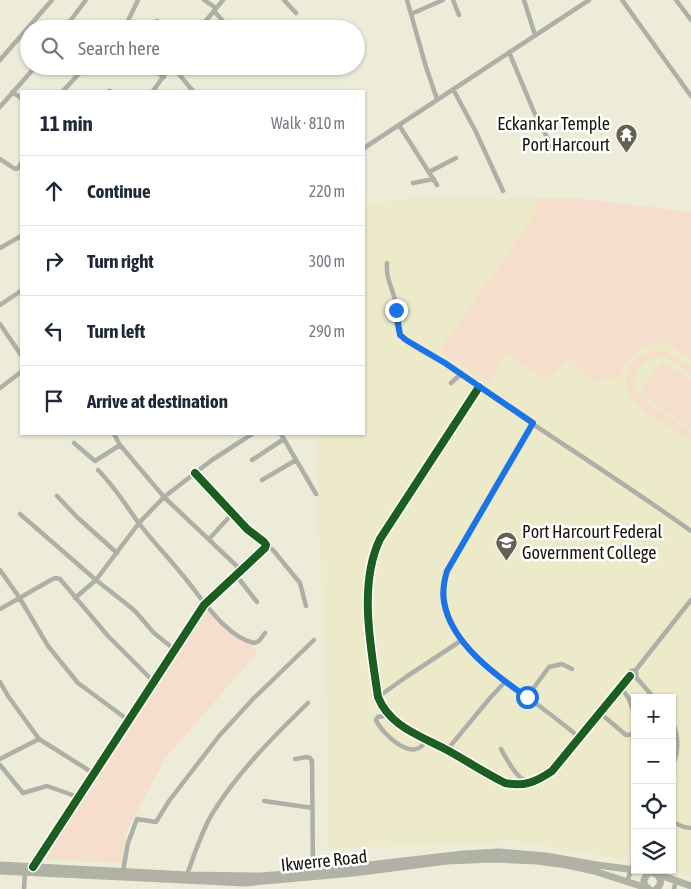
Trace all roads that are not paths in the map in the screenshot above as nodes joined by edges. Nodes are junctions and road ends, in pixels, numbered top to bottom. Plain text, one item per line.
1 (52, 0) edge
2 (86, 0) edge
3 (138, 0) edge
4 (204, 0) edge
5 (223, 0) edge
6 (284, 0) edge
7 (407, 0) edge
8 (443, 0) edge
9 (453, 0) edge
10 (524, 0) edge
11 (589, 0) edge
12 (622, 0) edge
13 (676, 0) edge
14 (215, 10) junction
15 (296, 13) dead end
16 (410, 14) junction
17 (459, 15) dead end
18 (35, 20) edge
19 (71, 20) edge
20 (128, 20) edge
21 (207, 20) edge
22 (223, 20) edge
23 (691, 20) edge
24 (535, 35) junction
25 (20, 37) edge
26 (509, 52) junction
27 (0, 60) edge
28 (28, 75) edge
29 (78, 75) edge
30 (161, 75) edge
31 (179, 75) edge
32 (164, 77) joint
33 (453, 89) junction
34 (64, 90) edge
35 (154, 90) edge
36 (192, 90) edge
37 (12, 92) junction
38 (691, 96) edge
39 (20, 97) edge
40 (437, 99) junction
41 (0, 107) edge
42 (399, 125) junction
43 (365, 147) edge
44 (553, 149) dead end
45 (0, 158) edge
46 (456, 158) dead end
47 (20, 165) edge
48 (429, 172) junction
49 (434, 179) junction
50 (413, 183) dead end
51 (437, 185) dead end
52 (503, 191) dead end
53 (20, 237) edge
54 (0, 248) edge
55 (387, 263) dead end
56 (20, 292) edge
57 (0, 305) edge
58 (0, 324) edge
59 (19, 348) edge
60 (20, 373) edge
61 (460, 374) junction
62 (451, 383) dead end
63 (479, 387) junction
64 (0, 388) edge
65 (533, 423) junction
66 (115, 435) edge
67 (251, 435) edge
68 (282, 436) edge
69 (74, 443) dead end
70 (120, 445) junction
71 (252, 460) dead end
72 (296, 460) junction
73 (98, 470) dead end
74 (195, 473) junction
75 (262, 480) dead end
76 (316, 494) dead end
77 (57, 496) dead end
78 (164, 497) junction
79 (20, 514) dead end
80 (232, 514) junction
81 (139, 523) junction
82 (691, 531) edge
83 (209, 540) junction
84 (266, 545) junction
85 (117, 553) junction
86 (0, 570) edge
87 (241, 570) junction
88 (236, 574) junction
89 (96, 580) junction
90 (19, 597) junction
91 (75, 598) junction
92 (691, 600) edge
93 (257, 602) dead end
94 (204, 605) junction
95 (306, 606) dead end
96 (0, 609) edge
97 (265, 633) dead end
98 (314, 640) dead end
99 (462, 640) junction
100 (175, 650) junction
101 (572, 669) dead end
102 (634, 674) junction
103 (0, 682) edge
104 (154, 682) junction
105 (505, 682) junction
106 (621, 687) junction
107 (651, 694) edge
108 (378, 697) junction
109 (527, 697) junction
110 (308, 704) dead end
111 (631, 704) edge
112 (600, 713) junction
113 (389, 715) junction
114 (128, 720) junction
115 (676, 730) edge
116 (631, 734) edge
117 (579, 737) junction
118 (39, 739) junction
119 (426, 740) junction
120 (501, 749) dead end
121 (446, 750) junction
122 (676, 750) edge
123 (0, 759) edge
124 (296, 759) dead end
125 (0, 765) edge
126 (93, 773) junction
127 (530, 784) junction
128 (78, 797) junction
129 (264, 801) dead end
130 (313, 808) junction
131 (676, 824) edge
132 (691, 828) edge
133 (0, 865) edge
134 (33, 867) junction
135 (631, 870) edge
136 (0, 871) edge
137 (123, 871) junction
138 (25, 872) junction
139 (313, 872) junction
140 (632, 874) edge
141 (650, 874) edge
142 (655, 874) edge
143 (657, 874) edge
144 (187, 875) junction
145 (676, 880) junction
146 (628, 882) junction
147 (691, 886) edge
148 (648, 888) edge
149 (24, 889) edge
150 (656, 889) edge
151 (674, 889) edge

1 - 18 street
2 - 19 street
3 - 20 street
4 - 14 street
5 - 14 street
6 - 15 street
7 - 16 street
8 - 16 street
9 - 17 street
10 - 24 street
11 - 24 street
12 - 38 street
13 - 23 street
14 - 21 street
14 - 22 street
16 - 40 street
24 - 26 street
25 - 27 street
26 - 33 street
26 - 44 street
28 - 37 street
29 - 34 street
30 - 32 street
31 - 36 street
32 - 35 street
33 - 40 street
33 - 52 street
37 - 39 street
37 - 41 street
40 - 42 street
42 - 43 street
42 - 48 street
45 - 47 street
46 - 48 street
48 - 49 street
49 - 50 street
49 - 51 street
53 - 54 street
55 - 61 street
56 - 57 street
58 - 59 street
60 - 64 street
61 - 62 street
61 - 63 street
63 - 65 street
63 - 108 street
65 - 82 street
65 - 99 street
66 - 70 street
67 - 74 street
68 - 71 street
68 - 72 street
69 - 70 street
70 - 78 street
72 - 75 street
72 - 76 street
73 - 81 street
74 - 78 street
74 - 80 street
77 - 85 street
78 - 81 street
78 - 83 street
79 - 89 street
80 - 83 street
80 - 84 street
81 - 85 street
81 - 94 street
83 - 87 street
84 - 87 street
84 - 95 street
85 - 89 street
86 - 90 street
87 - 88 street
88 - 93 street
88 - 94 street
89 - 91 street
89 - 100 street
90 - 91 street
90 - 96 street
90 - 114 street
91 - 104 street
92 - 102 street
94 - 97 street
94 - 100 street
98 - 137 street
99 - 105 street
99 - 108 street
100 - 104 street
101 - 109 street
102 - 106 street
102 - 107 street
103 - 118 street
104 - 114 street
105 - 109 street
105 - 121 street
106 - 111 street
106 - 112 street
108 - 113 street
109 - 117 street
110 - 144 street
112 - 116 street
112 - 117 street
113 - 119 street
113 - 119 street
114 - 126 street
115 - 122 street
117 - 127 street
118 - 123 street
118 - 126 street
119 - 121 street
120 - 127 street
121 - 127 street
124 - 130 street
125 - 128 street
126 - 128 street
128 - 134 street
129 - 130 street
130 - 139 street
131 - 132 street
133 - 134 main road, Ikwerre Road
134 - 137 main road, Ikwerre Road
135 - 139 main road, Ikwerre Road
136 - 138 main road, Ikwerre Road
137 - 144 main road, Ikwerre Road
138 - 146 main road, Ikwerre Road
138 - 149 street
139 - 144 main road, Ikwerre Road
140 - 146 street
141 - 148 main road
142 - 150 main road
143 - 145 main road, Ikwerre Road
145 - 147 main road, Ikwerre Road
145 - 151 street
146 - 148 main road, Ikwerre Road

